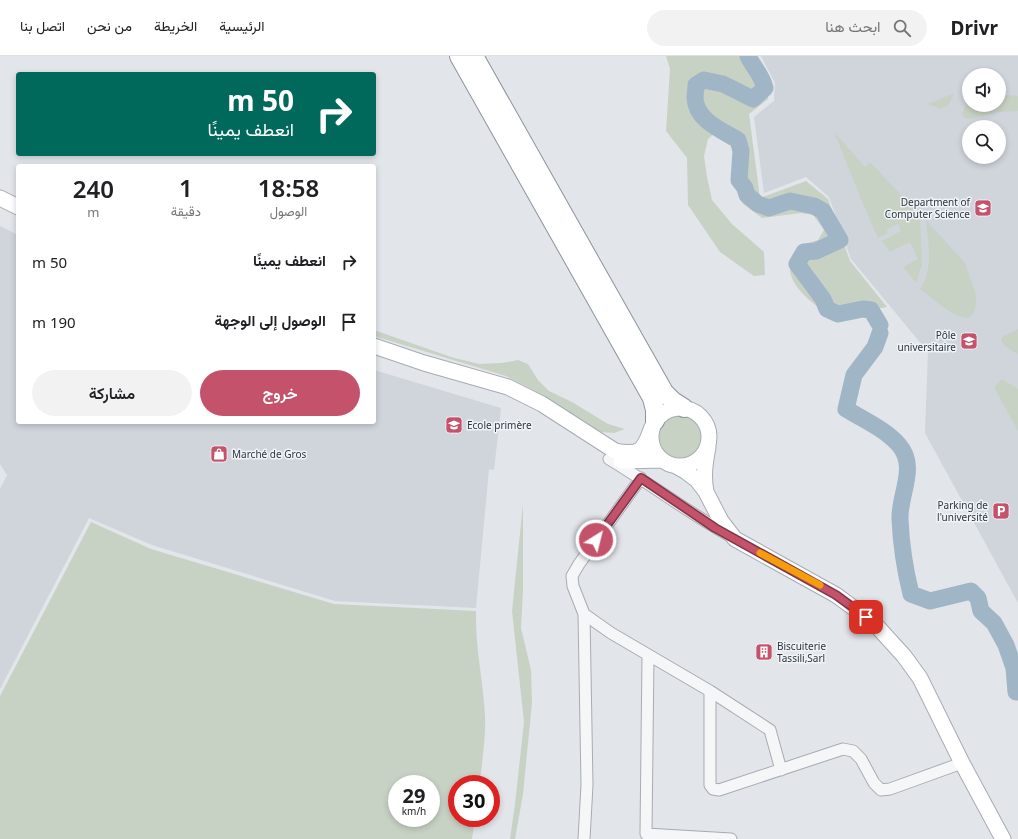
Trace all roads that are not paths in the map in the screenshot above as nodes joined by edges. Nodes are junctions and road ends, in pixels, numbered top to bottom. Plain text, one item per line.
1 (459, 56) edge
2 (474, 56) edge
3 (0, 198) edge
4 (16, 206) edge
5 (0, 209) edge
6 (16, 217) edge
7 (376, 347) edge
8 (376, 356) edge
9 (684, 408) junction
10 (653, 424) junction
11 (709, 439) junction
12 (610, 459) junction
13 (669, 463) junction
14 (641, 478) junction
15 (706, 492) junction
16 (735, 539) junction
17 (584, 614) junction
18 (648, 655) junction
19 (710, 691) junction
20 (962, 763) junction
21 (780, 770) junction
22 (680, 838) edge
23 (584, 839) edge
24 (731, 839) edge
25 (1003, 839) edge

1 - 10 highway
2 - 9 highway
3 - 4 main road
5 - 6 main road
7 - 10 main road
8 - 12 main road
9 - 10 main road
9 - 11 main road
10 - 13 main road
11 - 13 main road
11 - 15 main road
12 - 13 main road
12 - 14 street
13 - 15 main road
14 - 16 street
14 - 17 street
15 - 16 main road
16 - 20 main road
17 - 18 street
17 - 23 street
18 - 19 street
18 - 22 street
19 - 21 street
19 - 21 street
20 - 21 street
20 - 25 main road
22 - 24 street

